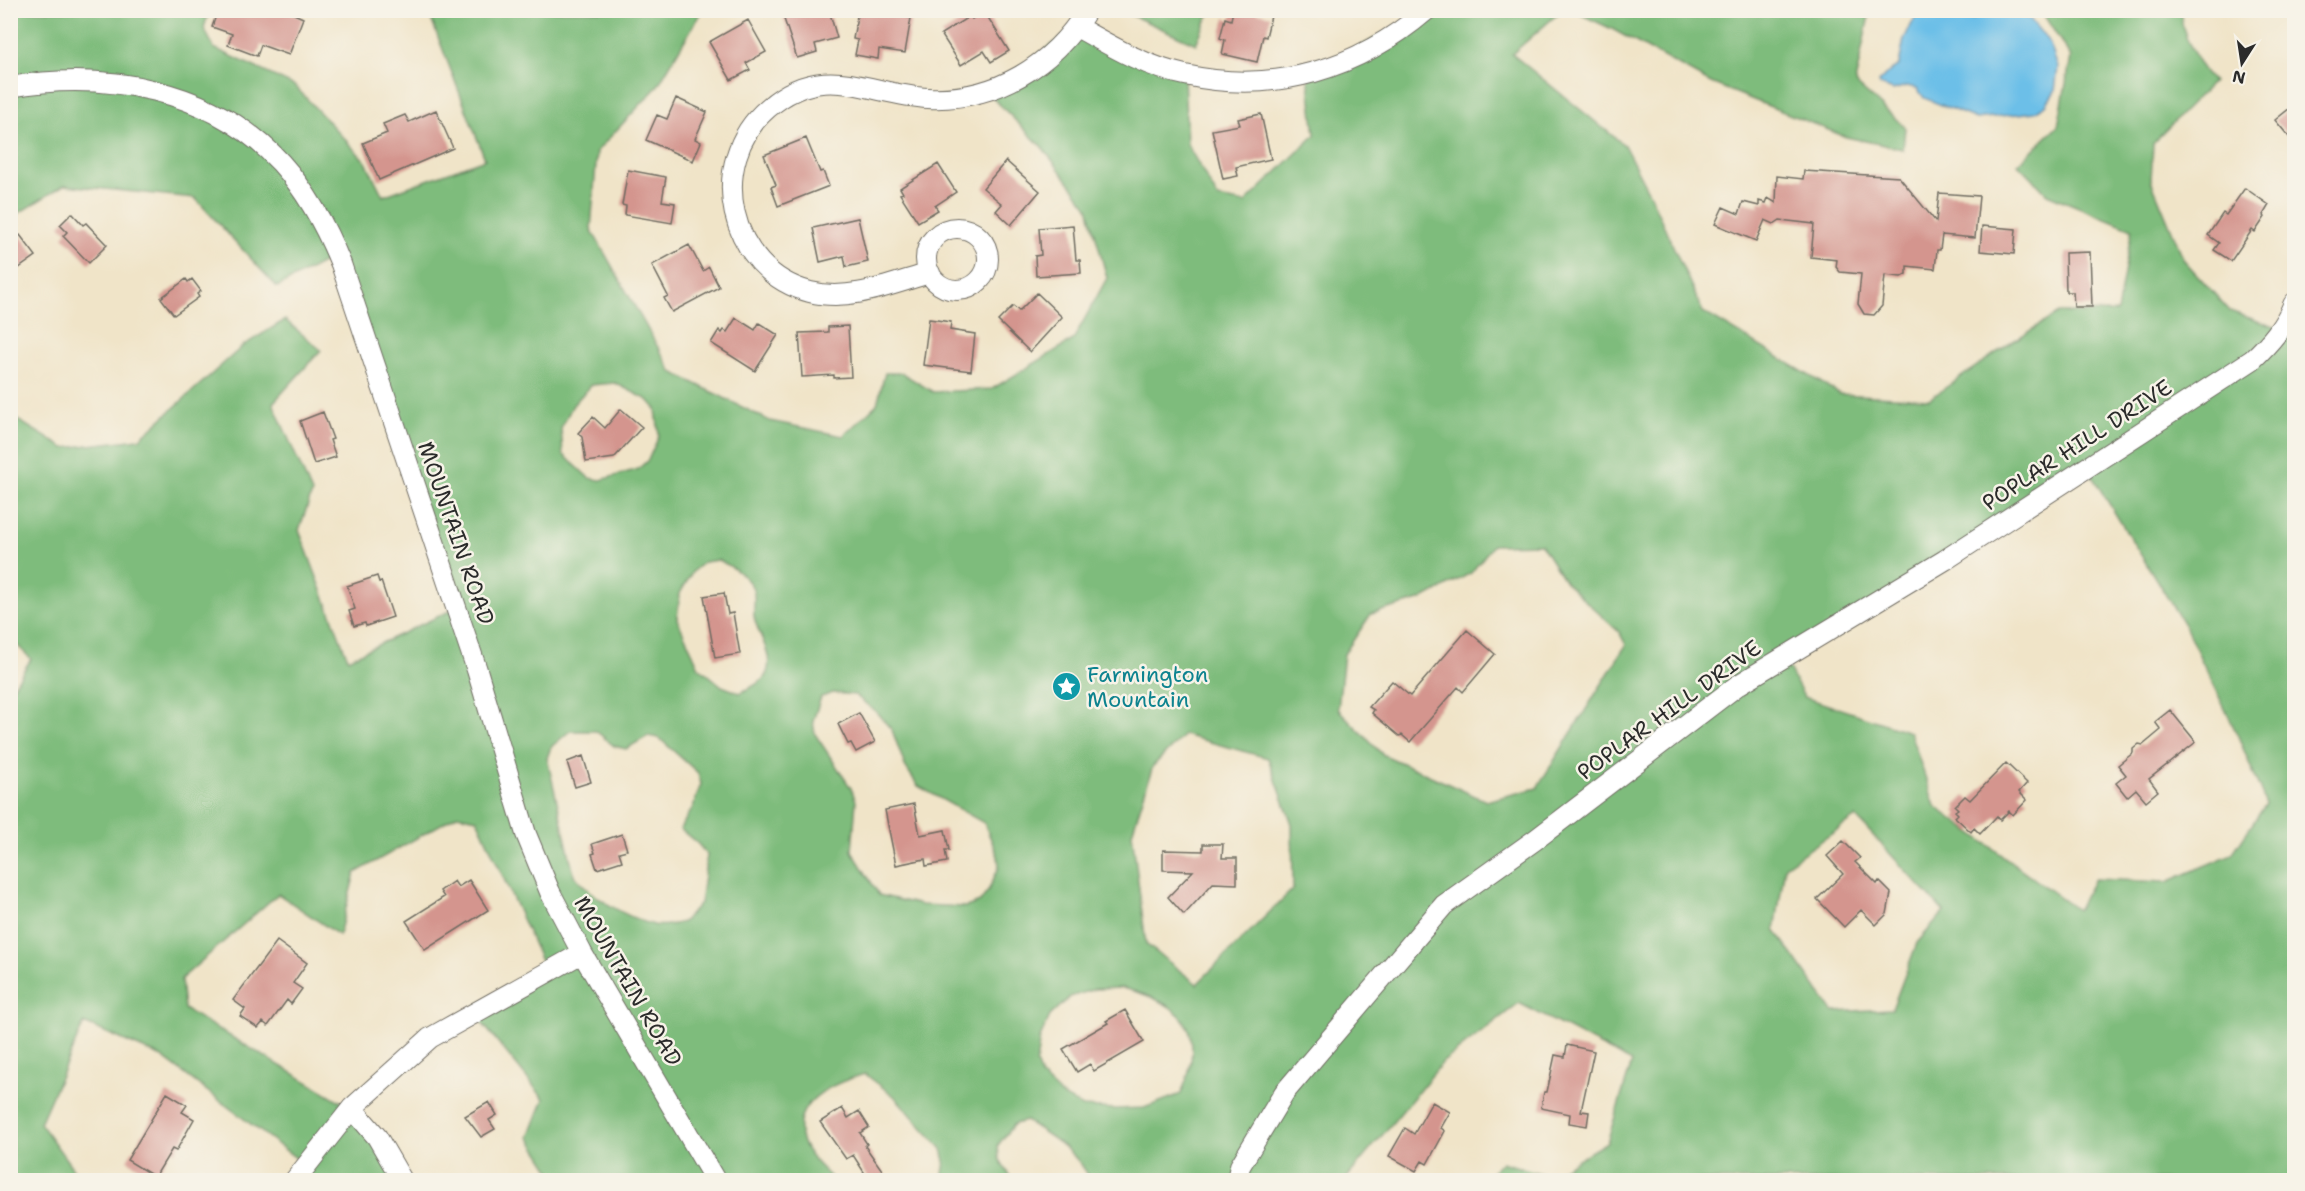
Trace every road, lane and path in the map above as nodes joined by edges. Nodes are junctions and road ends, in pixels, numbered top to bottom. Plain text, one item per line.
1 (1427, 10) edge
2 (1082, 19) edge
3 (10, 87) edge
4 (930, 273) dead end
5 (2295, 303) edge
6 (582, 953) junction
7 (352, 1108) junction
8 (295, 1180) edge
9 (402, 1180) edge
10 (715, 1180) edge
11 (1237, 1180) edge

1 - 2 street
2 - 4 street
3 - 6 street, MOUNTAIN ROAD
5 - 11 street, POPLAR HILL DRIVE
6 - 7 street
6 - 10 street, MOUNTAIN ROAD
7 - 8 street
7 - 9 street

